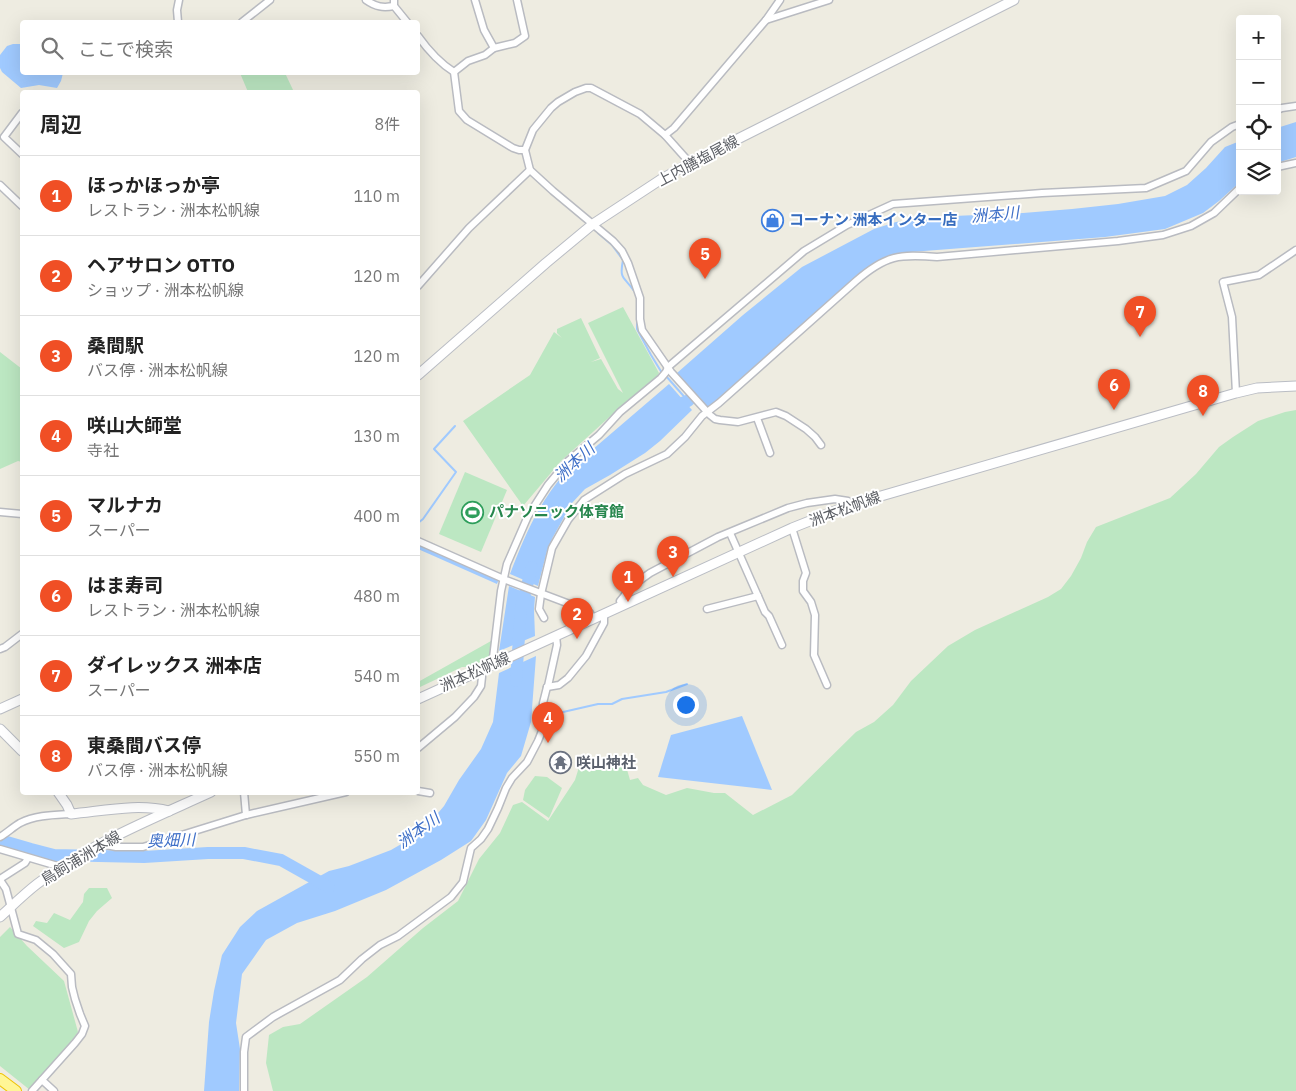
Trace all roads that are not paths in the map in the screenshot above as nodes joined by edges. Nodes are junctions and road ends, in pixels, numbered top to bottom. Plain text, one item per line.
1 (178, 0) edge
2 (270, 0) edge
3 (366, 0) edge
4 (474, 0) edge
5 (517, 0) edge
6 (780, 0) edge
7 (829, 0) edge
8 (1014, 0) edge
9 (394, 3) edge
10 (178, 20) edge
11 (245, 20) edge
12 (406, 20) edge
13 (766, 20) junction
14 (420, 39) edge
15 (494, 48) junction
16 (454, 72) junction
17 (1296, 106) edge
18 (1281, 108) edge
19 (20, 117) edge
20 (1236, 126) edge
21 (666, 135) junction
22 (524, 150) junction
23 (20, 152) edge
24 (690, 163) junction
25 (1296, 163) edge
26 (1281, 166) edge
27 (530, 170) junction
28 (0, 185) edge
29 (1236, 192) edge
30 (20, 204) edge
31 (593, 224) junction
32 (1296, 250) edge
33 (420, 284) edge
34 (668, 370) junction
35 (420, 373) edge
36 (1296, 386) edge
37 (1236, 393) junction
38 (706, 411) junction
39 (757, 418) junction
40 (821, 444) dead end
41 (770, 453) dead end
42 (850, 505) junction
43 (0, 512) edge
44 (20, 514) edge
45 (792, 528) junction
46 (730, 533) junction
47 (420, 542) edge
48 (739, 553) junction
49 (505, 579) junction
50 (540, 593) junction
51 (758, 596) junction
52 (622, 606) junction
53 (707, 609) dead end
54 (604, 614) junction
55 (544, 618) dead end
56 (593, 619) junction
57 (20, 636) edge
58 (552, 638) junction
59 (782, 645) dead end
60 (0, 648) edge
61 (493, 661) junction
62 (480, 670) junction
63 (827, 685) dead end
64 (547, 688) junction
65 (420, 698) edge
66 (20, 700) edge
67 (0, 709) edge
68 (0, 729) edge
69 (420, 746) edge
70 (20, 749) edge
71 (420, 791) edge
72 (430, 793) dead end
73 (60, 795) edge
74 (205, 795) edge
75 (244, 795) edge
76 (333, 795) edge
77 (170, 811) junction
78 (71, 814) junction
79 (246, 815) junction
80 (3, 835) edge
81 (101, 844) junction
82 (0, 849) edge
83 (28, 858) junction
84 (64, 865) junction
85 (0, 880) edge
86 (11, 908) junction
87 (0, 917) edge
88 (0, 1078) edge
89 (42, 1080) junction
90 (16, 1091) edge
91 (32, 1091) edge
92 (54, 1091) edge
93 (244, 1091) edge

1 - 10 street
2 - 11 street
3 - 9 street
4 - 15 street
5 - 15 street
6 - 13 street
7 - 13 street
8 - 24 main road, 上内膳塩尾線
9 - 12 street
13 - 21 street
14 - 16 street
15 - 16 street
16 - 22 street
17 - 18 street
19 - 23 street
20 - 34 street
21 - 22 street
21 - 24 street
22 - 27 street
24 - 31 main road, 上内膳塩尾線
25 - 26 street
27 - 31 street
27 - 33 street
28 - 30 street
29 - 38 street
31 - 34 street
31 - 35 main road, 上内膳塩尾線
32 - 37 street
34 - 38 street
34 - 49 street
36 - 37 main road, 洲本松帆線
37 - 42 main road, 洲本松帆線
38 - 39 street
38 - 50 street
39 - 40 street
39 - 41 street
42 - 45 main road, 洲本松帆線
42 - 46 street
43 - 44 street
45 - 48 main road, 洲本松帆線
45 - 63 street
46 - 48 street
46 - 52 street
47 - 49 street
48 - 51 street
48 - 52 main road, 洲本松帆線
49 - 50 street
49 - 61 street
50 - 55 street
50 - 56 street
51 - 53 street
51 - 59 street
52 - 54 main road, 洲本松帆線
54 - 56 main road, 洲本松帆線
54 - 64 street
56 - 58 main road, 洲本松帆線
57 - 60 street
58 - 61 main road, 洲本松帆線
58 - 64 street
61 - 62 main road, 洲本松帆線
62 - 65 main road, 洲本松帆線
62 - 69 street
64 - 93 street
66 - 67 main road
68 - 70 main road
71 - 72 street
73 - 78 main road
74 - 77 main road
75 - 79 street
76 - 79 street
77 - 78 main road
77 - 81 main road, 鳥飼浦洲本線
78 - 80 street
79 - 81 street
81 - 84 main road, 鳥飼浦洲本線
82 - 83 street
83 - 84 street
83 - 85 street
84 - 86 main road, 鳥飼浦洲本線
85 - 86 street
86 - 87 main road, 鳥飼浦洲本線
86 - 89 street
88 - 90 highway
89 - 91 street
89 - 92 street

